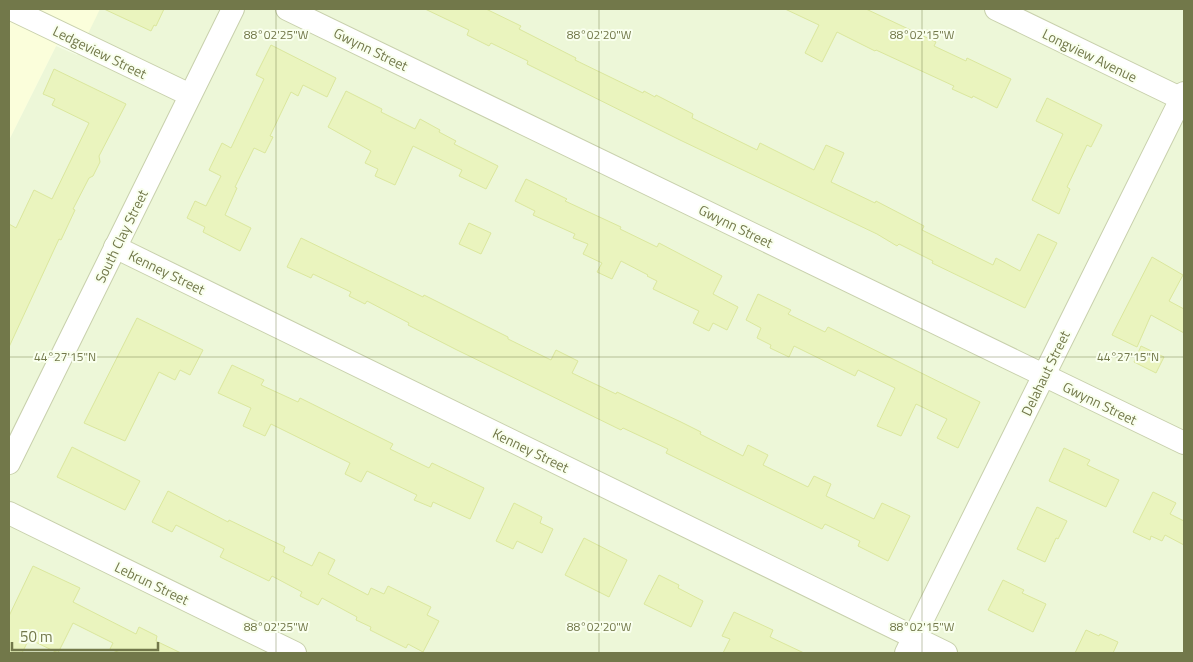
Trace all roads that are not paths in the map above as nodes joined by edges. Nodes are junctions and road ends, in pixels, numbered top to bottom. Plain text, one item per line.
1 (11, 9) edge
2 (233, 9) edge
3 (287, 9) edge
4 (996, 9) edge
5 (190, 95) junction
6 (1183, 97) edge
7 (115, 247) junction
8 (1043, 375) junction
9 (1184, 443) edge
10 (9, 463) edge
11 (9, 513) edge
12 (910, 646) edge
13 (293, 653) edge
14 (946, 653) edge

1 - 5 street, Ledgeview Street
2 - 5 street, South Clay Street
3 - 8 street, Gwynn Street
4 - 6 street, Longview Avenue
5 - 7 street, South Clay Street
6 - 8 street, Delahaut Street
7 - 10 street, South Clay Street
7 - 12 street, Kenney Street
8 - 9 street, Gwynn Street
8 - 12 street, Delahaut Street
11 - 13 street, Lebrun Street
12 - 14 street, Kenney Street

